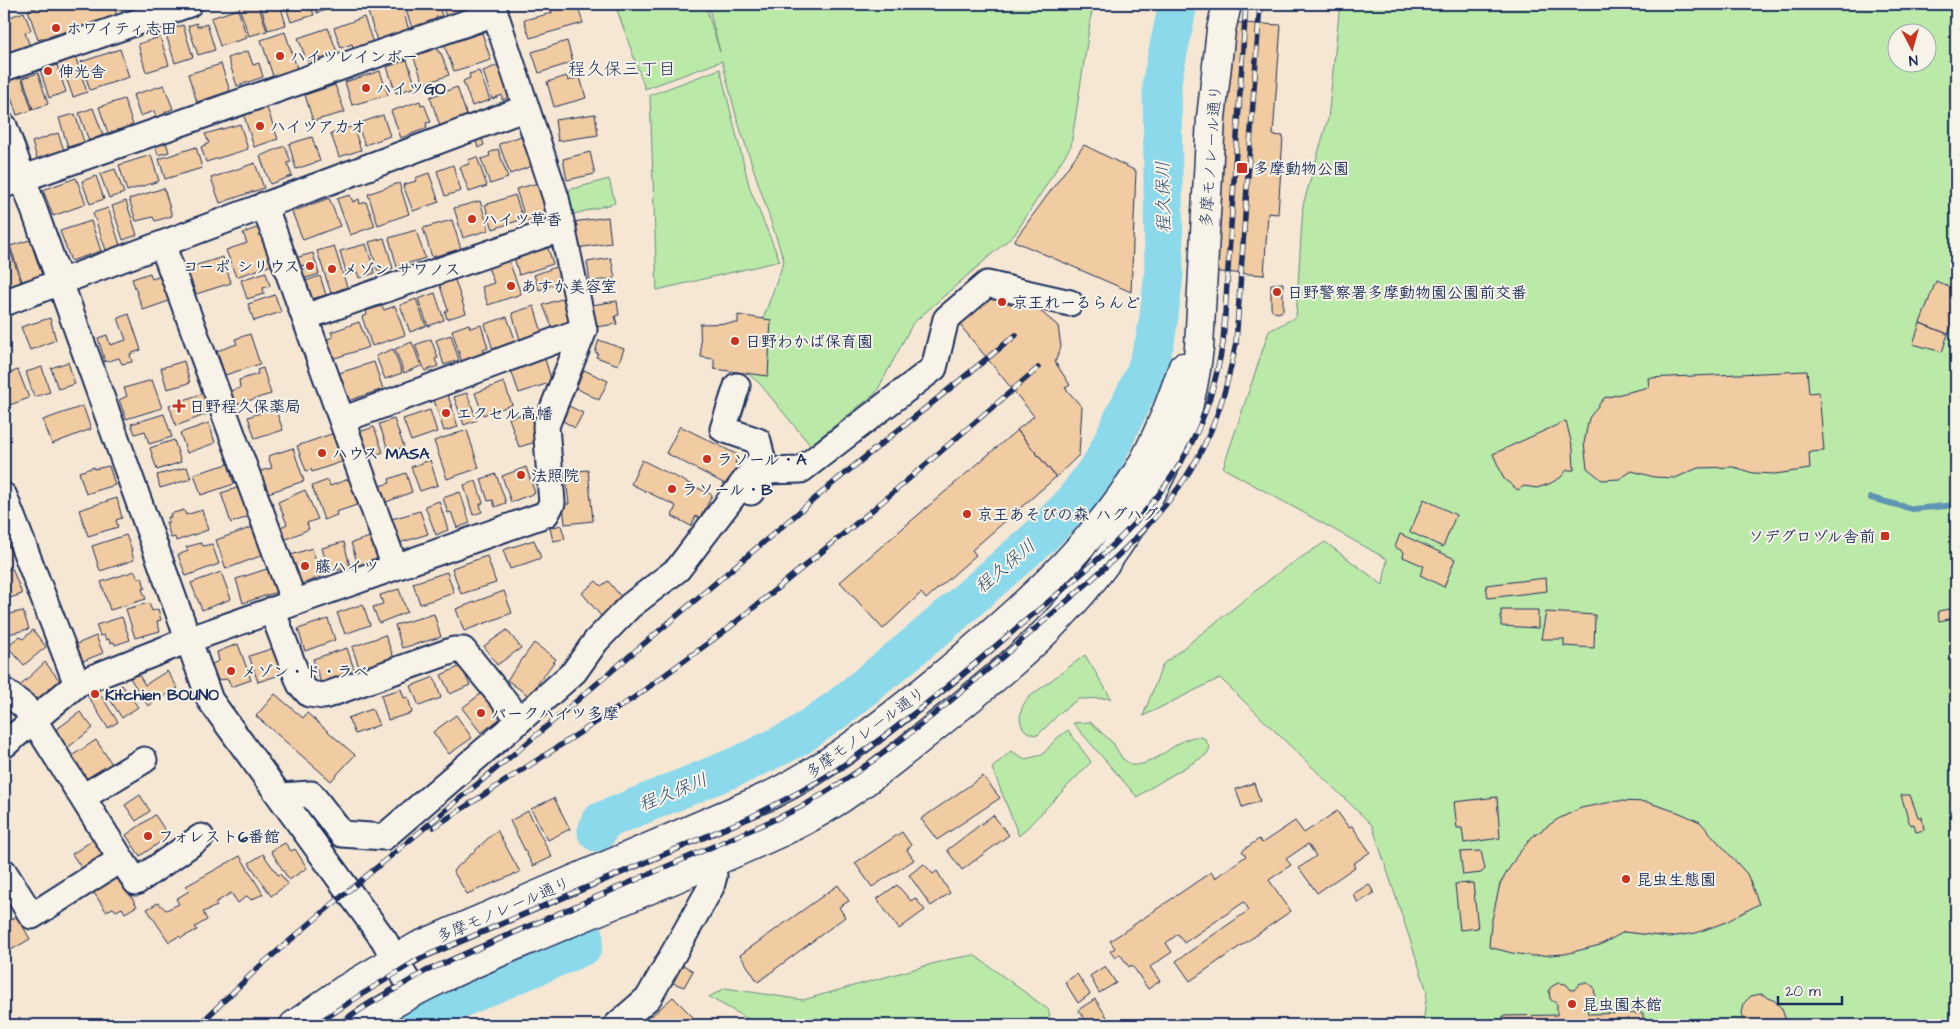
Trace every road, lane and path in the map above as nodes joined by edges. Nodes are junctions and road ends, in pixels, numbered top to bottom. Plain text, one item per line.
1 (188, 4) edge
2 (1227, 4) edge
3 (494, 8) edge
4 (4, 68) edge
5 (526, 108) junction
6 (4, 126) edge
7 (13, 182) edge
8 (264, 205) junction
9 (562, 228) junction
10 (162, 244) junction
11 (60, 282) junction
12 (4, 303) edge
13 (1070, 303) dead end
14 (1201, 308) junction
15 (305, 317) junction
16 (584, 330) junction
17 (736, 386) dead end
18 (342, 420) junction
19 (4, 496) edge
20 (8, 522) edge
21 (703, 535) junction
22 (395, 567) junction
23 (283, 606) junction
24 (188, 640) junction
25 (77, 684) junction
26 (4, 691) edge
27 (33, 719) junction
28 (520, 720) junction
29 (4, 745) edge
30 (144, 760) dead end
31 (280, 796) junction
32 (83, 797) junction
33 (201, 837) dead end
34 (121, 859) junction
35 (709, 864) junction
36 (4, 872) edge
37 (394, 958) junction
38 (414, 993) junction
39 (294, 1025) edge
40 (359, 1025) edge
41 (617, 1025) edge

1 - 4 street
2 - 14 main road, 多摩モノレール通り
3 - 5 street
3 - 7 street
5 - 8 street
5 - 9 street
6 - 7 street
7 - 11 street
8 - 10 street
8 - 15 street
9 - 15 street
9 - 16 street
10 - 11 street
10 - 23 street
11 - 12 street
11 - 24 street
13 - 21 street
14 - 35 main road, 多摩モノレール通り
14 - 37 main road, 多摩モノレール通り
15 - 18 street
16 - 18 street
16 - 22 street
17 - 21 street
18 - 22 street
19 - 20 street
20 - 25 street
21 - 28 street
22 - 23 street
23 - 24 street
23 - 28 street
24 - 25 street
24 - 31 street
25 - 27 street
26 - 27 street
27 - 29 street
27 - 32 street
28 - 31 street
30 - 32 street
31 - 37 street
32 - 34 street
33 - 34 street
34 - 36 street
35 - 38 main road, 多摩モノレール通り
35 - 41 street
37 - 38 street
37 - 39 main road, 多摩モノレール通り
38 - 40 main road, 多摩モノレール通り

